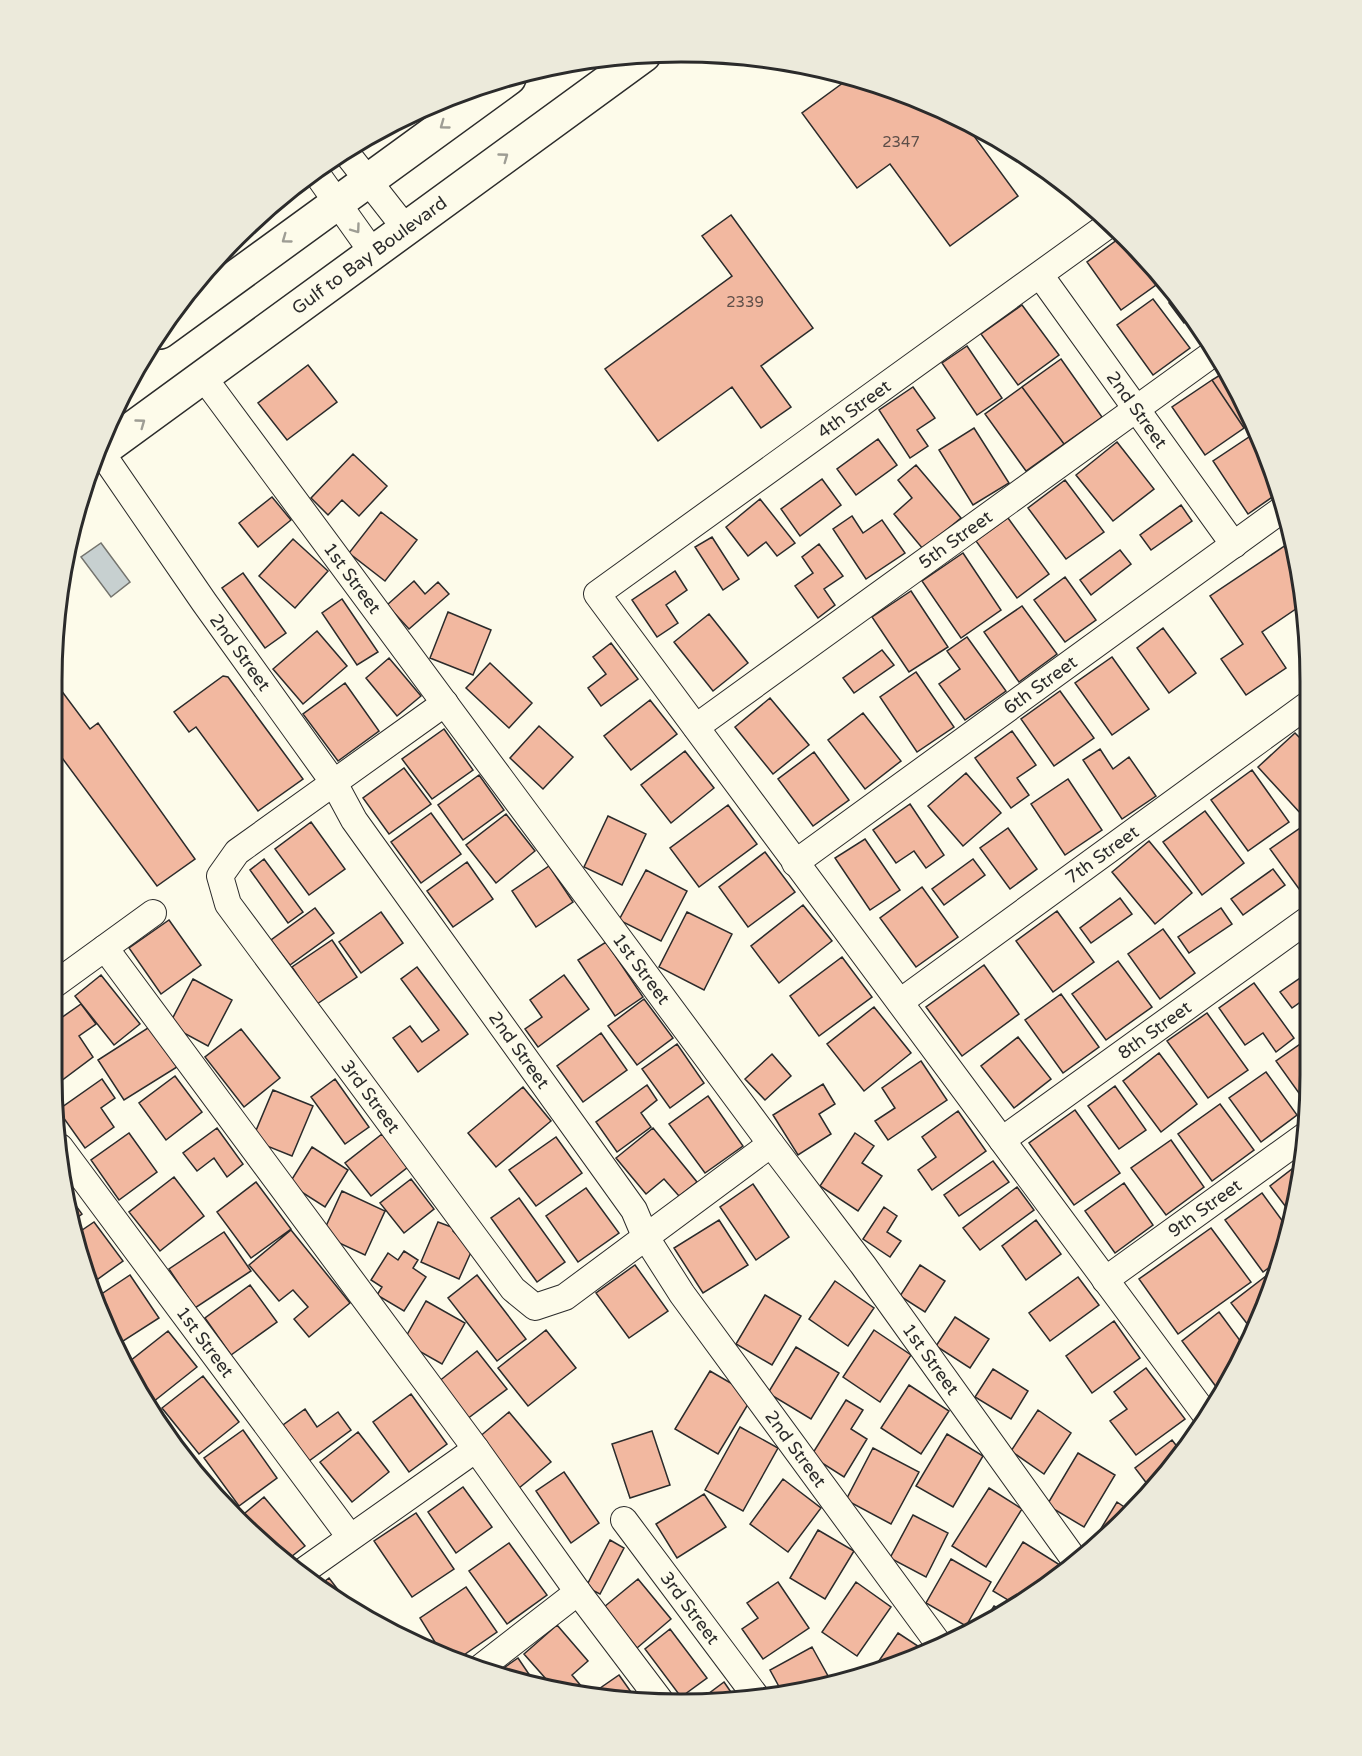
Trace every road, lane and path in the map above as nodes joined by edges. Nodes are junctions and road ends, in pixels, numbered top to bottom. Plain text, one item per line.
1 (632, 64) edge
2 (490, 92) edge
3 (350, 158) edge
4 (320, 178) edge
5 (368, 180) junction
6 (337, 203) junction
7 (406, 229) junction
8 (1103, 229) edge
9 (374, 253) junction
10 (1040, 275) junction
11 (181, 317) edge
12 (1209, 357) edge
13 (204, 378) junction
14 (1136, 410) junction
15 (108, 447) edge
16 (102, 462) edge
17 (1277, 513) edge
18 (1234, 545) junction
19 (445, 703) junction
20 (1300, 710) edge
21 (696, 728) junction
22 (334, 783) junction
23 (795, 863) junction
24 (153, 914) dead end
25 (1300, 925) edge
26 (105, 948) junction
27 (62, 979) edge
28 (900, 1002) junction
29 (1002, 1140) junction
30 (1296, 1142) edge
31 (771, 1144) junction
32 (67, 1157) edge
33 (645, 1236) junction
34 (1105, 1280) junction
35 (1202, 1409) edge
36 (476, 1449) junction
37 (624, 1520) dead end
38 (350, 1537) junction
39 (1071, 1555) edge
40 (307, 1568) edge
41 (578, 1592) junction
42 (935, 1639) edge
43 (486, 1663) edge
44 (751, 1690) edge
45 (655, 1693) edge

7 -> 1 main road, Gulf to Bay Boulevard
2 -> 5 main road
3 - 5 street
4 - 6 street
5 - 6 main road
5 - 7 street
6 -> 9 street
6 -> 11 main road
7 - 9 main road, Gulf to Bay Boulevard
8 - 10 street, 4th Street
9 - 13 main road, Gulf to Bay Boulevard
10 - 14 street, 2nd Street
10 - 21 street, 4th Street
12 - 14 street, 5th Street
15 -> 13 main road, Gulf to Bay Boulevard
13 - 19 street, 1st Street
14 - 18 street, 2nd Street
14 - 21 street, 5th Street
16 - 22 street, 2nd Street
17 - 18 street, 6th Street
18 - 23 street, 6th Street
19 - 22 street
19 - 31 street, 1st Street
20 - 28 street, 7th Street
21 - 23 street
22 - 33 street, 2nd Street
22 - 33 street, 3rd Street
23 - 28 street
24 - 26 street
25 - 29 street, 8th Street
26 - 27 street
26 - 36 street
28 - 29 street
29 - 34 street
30 - 34 street, 9th Street
31 - 33 street
31 - 39 street, 1st Street
32 - 38 street, 1st Street
33 - 42 street, 2nd Street
34 - 35 street
36 - 38 street
36 - 41 street
37 - 44 street, 3rd Street
38 - 40 street
41 - 43 street
41 - 45 street

